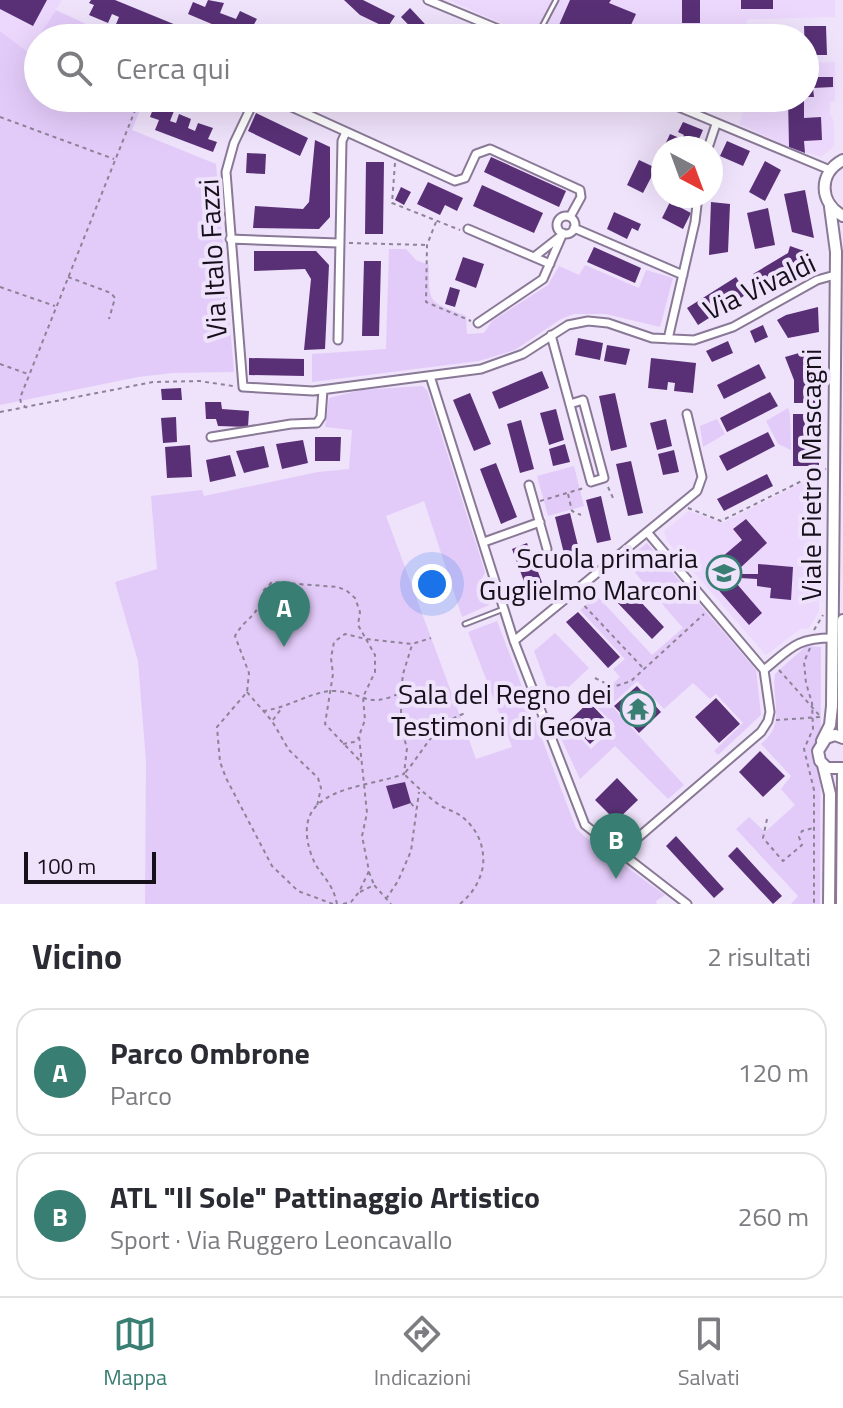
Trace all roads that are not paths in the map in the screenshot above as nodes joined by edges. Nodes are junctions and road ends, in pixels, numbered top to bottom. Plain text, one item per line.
1 (428, 0) edge
2 (556, 0) edge
3 (486, 24) edge
4 (543, 24) edge
5 (249, 112) edge
6 (302, 112) edge
7 (689, 112) edge
8 (716, 124) junction
9 (346, 132) junction
10 (712, 136) edge
11 (839, 163) edge
12 (830, 207) junction
13 (697, 208) edge
14 (843, 216) edge
15 (570, 217) junction
16 (574, 228) junction
17 (468, 229) road end
18 (563, 233) junction
19 (230, 239) junction
20 (338, 243) junction
21 (534, 257) junction
22 (550, 264) junction
23 (683, 275) junction
24 (835, 275) junction
25 (478, 323) road end
26 (551, 335) junction
27 (668, 339) junction
28 (338, 340) dead end
29 (430, 376) junction
30 (243, 387) joint
31 (323, 390) junction
32 (570, 404) junction
33 (687, 414) dead end
34 (211, 437) dead end
35 (529, 485) dead end
36 (540, 522) junction
37 (647, 532) junction
38 (484, 542) junction
39 (547, 549) dead end
40 (504, 609) junction
41 (843, 620) edge
42 (465, 624) dead end
43 (832, 638) junction
44 (514, 641) junction
45 (764, 670) junction
46 (843, 729) edge
47 (843, 738) edge
48 (822, 741) junction
49 (823, 765) junction
50 (843, 771) edge
51 (620, 853) junction
52 (687, 904) edge
53 (829, 904) edge
54 (842, 904) edge

1 - 3 street
2 - 4 lane
5 - 19 street, Via Italo Fazzi
6 - 9 street, Via Italo Fazzi
7 - 8 street
8 - 10 street
8 - 11 street
9 - 15 street, Via Italo Fazzi
9 - 20 street
11 - 12 main road, Viale Pietro Mascagni
12 - 14 main road
12 - 24 main road, Viale Pietro Mascagni
13 - 23 street
15 - 16 street
15 - 18 street
16 - 18 street
16 - 23 street
17 - 21 street
18 - 21 street
18 - 22 street
19 - 20 street
19 - 30 street, Via Italo Fazzi
20 - 28 street
21 - 22 street
22 - 25 street
23 - 27 street
24 - 27 street, Via Vivaldi
24 - 43 main road, Viale Pietro Mascagni
26 - 27 street, Via Vivaldi
26 - 29 street, Via Vivaldi
26 - 32 street
29 - 31 street, Via Vivaldi
29 - 38 street
30 - 31 street, Via Vivaldi
31 - 34 street
32 - 32 street
33 - 37 street
35 - 36 street
36 - 38 street
36 - 39 street
37 - 44 street
37 - 45 street
38 - 40 street
40 - 42 lane
40 - 44 street
41 - 46 main road, Viale Pietro Mascagni
43 - 45 street
43 - 48 main road, Viale Pietro Mascagni
44 - 51 street
45 - 51 street
47 - 48 main road
48 - 49 main road, Viale Pietro Mascagni
49 - 50 main road
49 - 53 main road
50 - 54 main road
51 - 52 street

